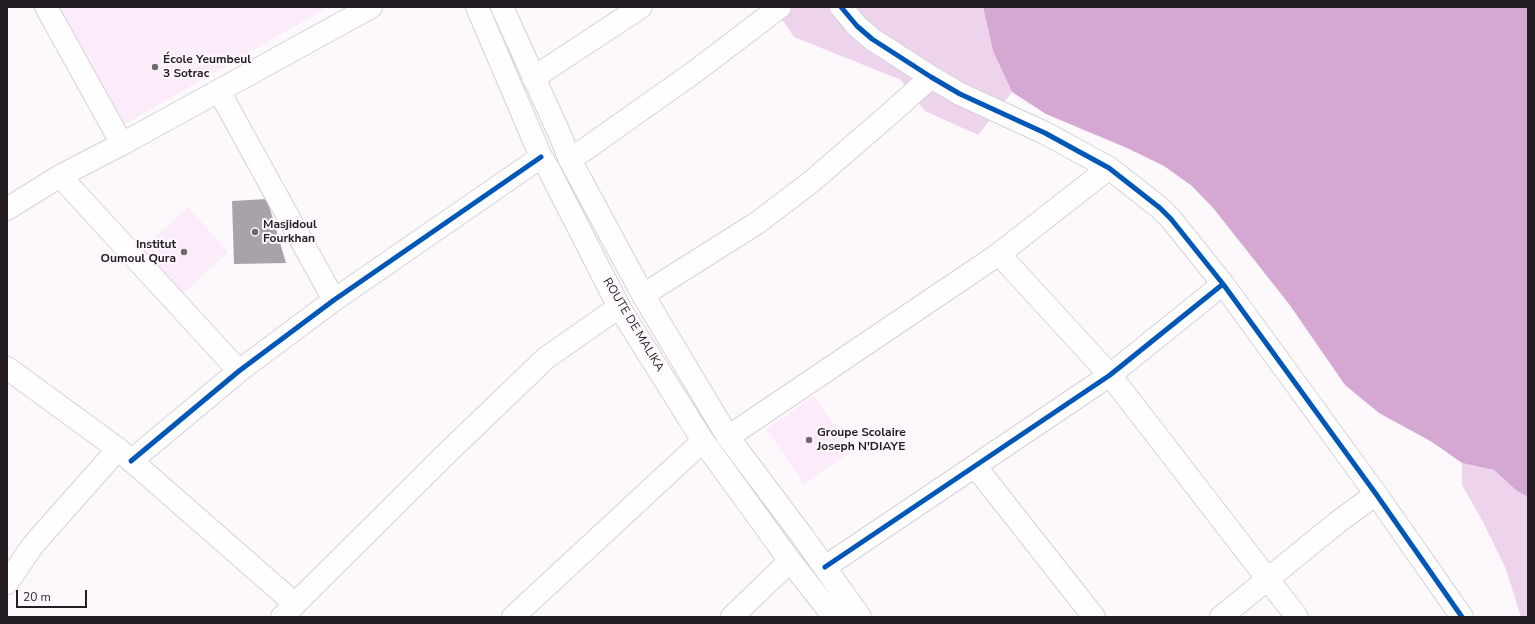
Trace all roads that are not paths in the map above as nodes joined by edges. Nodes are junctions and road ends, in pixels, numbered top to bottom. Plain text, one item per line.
1 (46, 7) edge
2 (371, 7) edge
3 (477, 7) edge
4 (502, 7) edge
5 (641, 7) edge
6 (780, 7) edge
7 (841, 7) edge
8 (931, 76) junction
9 (533, 78) junction
10 (220, 91) junction
11 (122, 144) junction
12 (541, 157) junction
13 (570, 160) junction
14 (1109, 168) junction
15 (60, 176) junction
16 (10, 200) edge
17 (999, 254) junction
18 (1223, 284) junction
19 (643, 295) junction
20 (334, 300) junction
21 (619, 306) junction
22 (7, 368) edge
23 (239, 371) junction
24 (1110, 375) junction
25 (728, 437) junction
26 (702, 441) junction
27 (125, 455) junction
28 (975, 466) junction
29 (1376, 494) junction
30 (790, 561) junction
31 (826, 567) junction
32 (1268, 579) junction
33 (7, 583) edge
34 (288, 610) edge
35 (1459, 616) edge
36 (513, 617) edge
37 (732, 617) edge
38 (834, 617) edge
39 (860, 617) edge
40 (1094, 617) edge
41 (1221, 617) edge
42 (1297, 617) edge

1 - 11 street
2 - 10 street
3 - 12 street, ROUTE DE MALIKA
4 - 9 street, ROUTE DE MALIKA
5 - 9 street
6 - 13 street
7 - 8 street
8 - 14 street
8 - 19 street
9 - 13 street, ROUTE DE MALIKA
10 - 11 street
10 - 20 street
11 - 15 street
12 - 20 street
12 - 21 street, ROUTE DE MALIKA
13 - 19 street, ROUTE DE MALIKA
14 - 17 street
14 - 18 street
15 - 16 street
15 - 23 street
17 - 24 street
17 - 25 street
18 - 24 street
18 - 29 street
19 - 25 street, ROUTE DE MALIKA
20 - 23 street
21 - 26 street, ROUTE DE MALIKA
21 - 34 street
22 - 27 street
23 - 27 street
24 - 28 street
24 - 32 street
25 - 31 street, ROUTE DE MALIKA
26 - 30 street, ROUTE DE MALIKA
26 - 36 street
27 - 33 street
27 - 34 street
28 - 31 street
28 - 40 street
29 - 32 street
29 - 35 street
30 - 37 street
30 - 38 street, ROUTE DE MALIKA
31 - 39 street, ROUTE DE MALIKA
32 - 41 street
32 - 42 street

